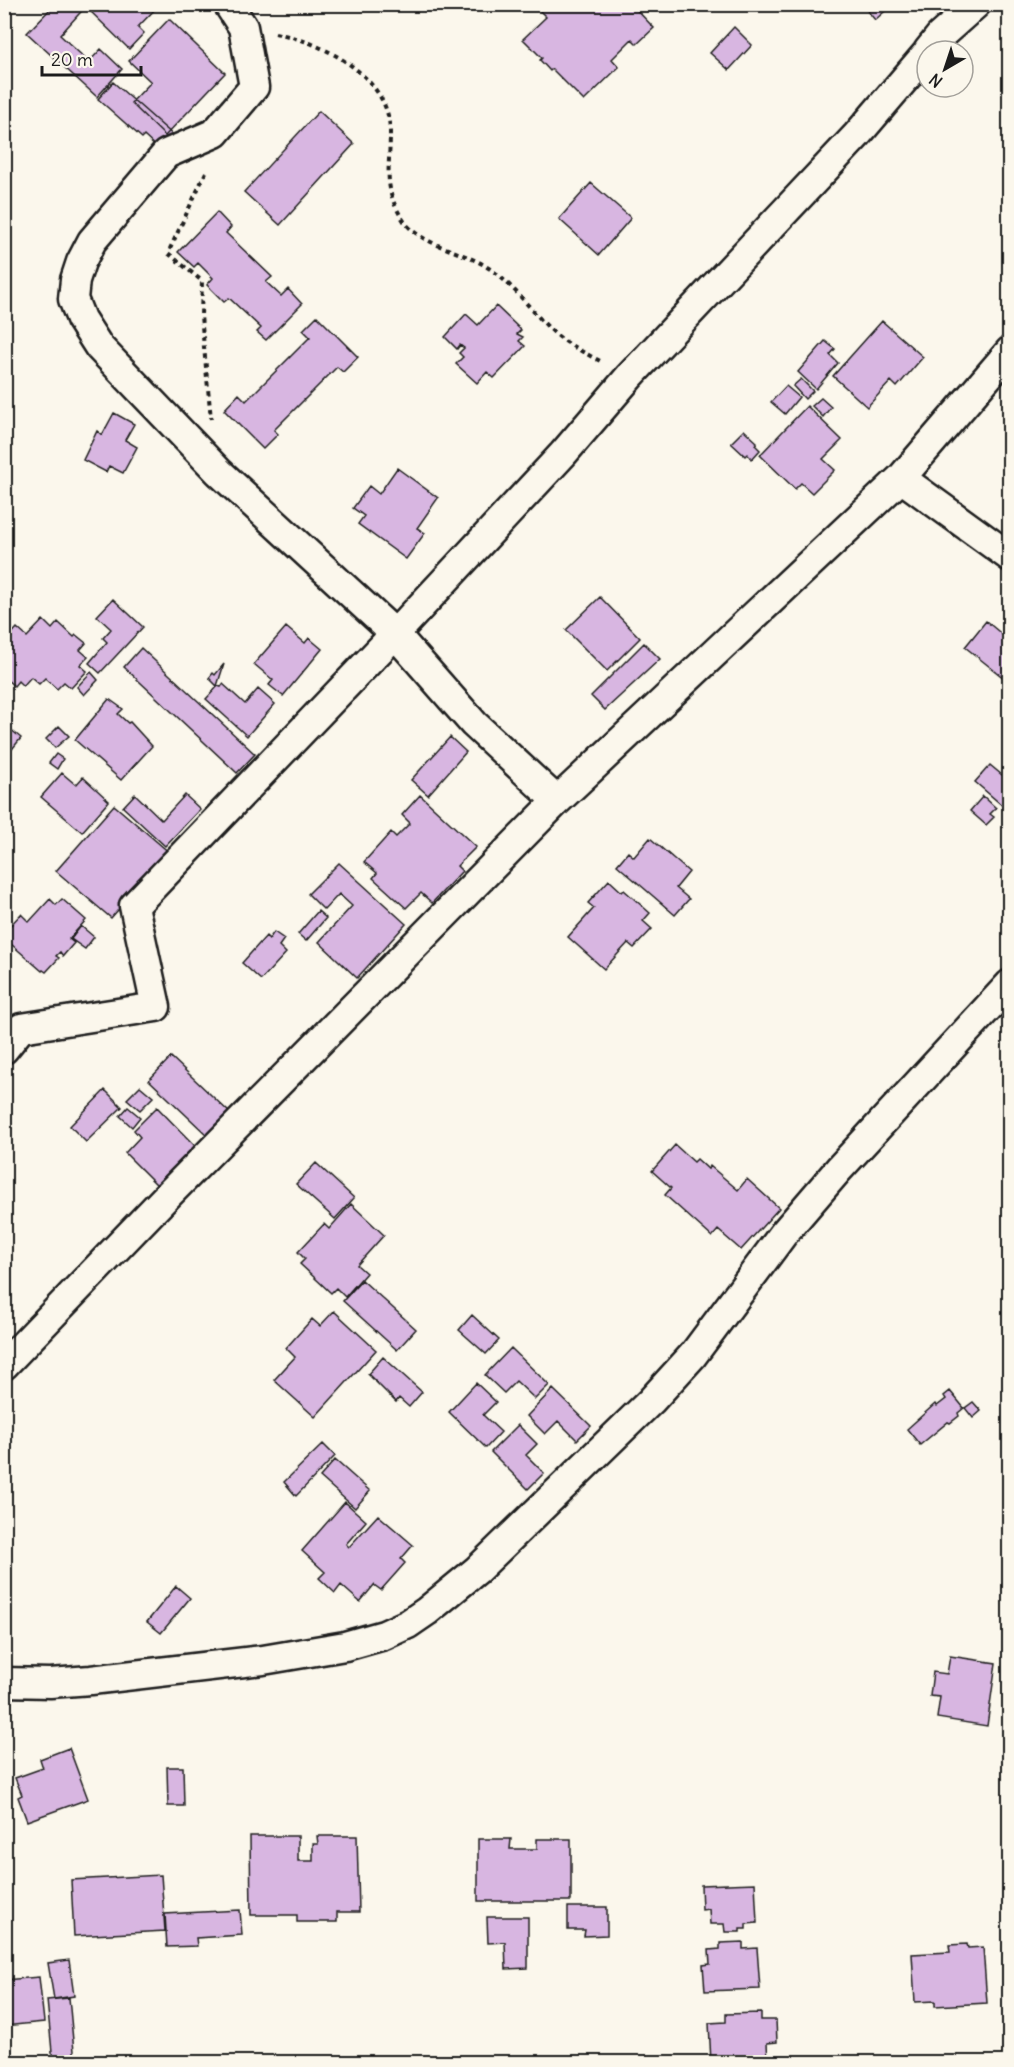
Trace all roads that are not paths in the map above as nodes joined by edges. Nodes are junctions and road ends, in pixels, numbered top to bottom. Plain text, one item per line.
1 (976, 4) edge
2 (236, 16) edge
3 (938, 39) edge
4 (915, 67) edge
5 (1010, 351) edge
6 (901, 478) junction
7 (1010, 557) edge
8 (395, 634) junction
9 (557, 801) junction
10 (1006, 999) edge
11 (4, 1049) edge
12 (4, 1365) edge
13 (4, 1682) edge

1 - 3 street
2 - 8 street
4 - 8 street
5 - 6 street
6 - 7 street
6 - 9 street
8 - 9 street
8 - 11 street
9 - 12 street
10 - 13 street

